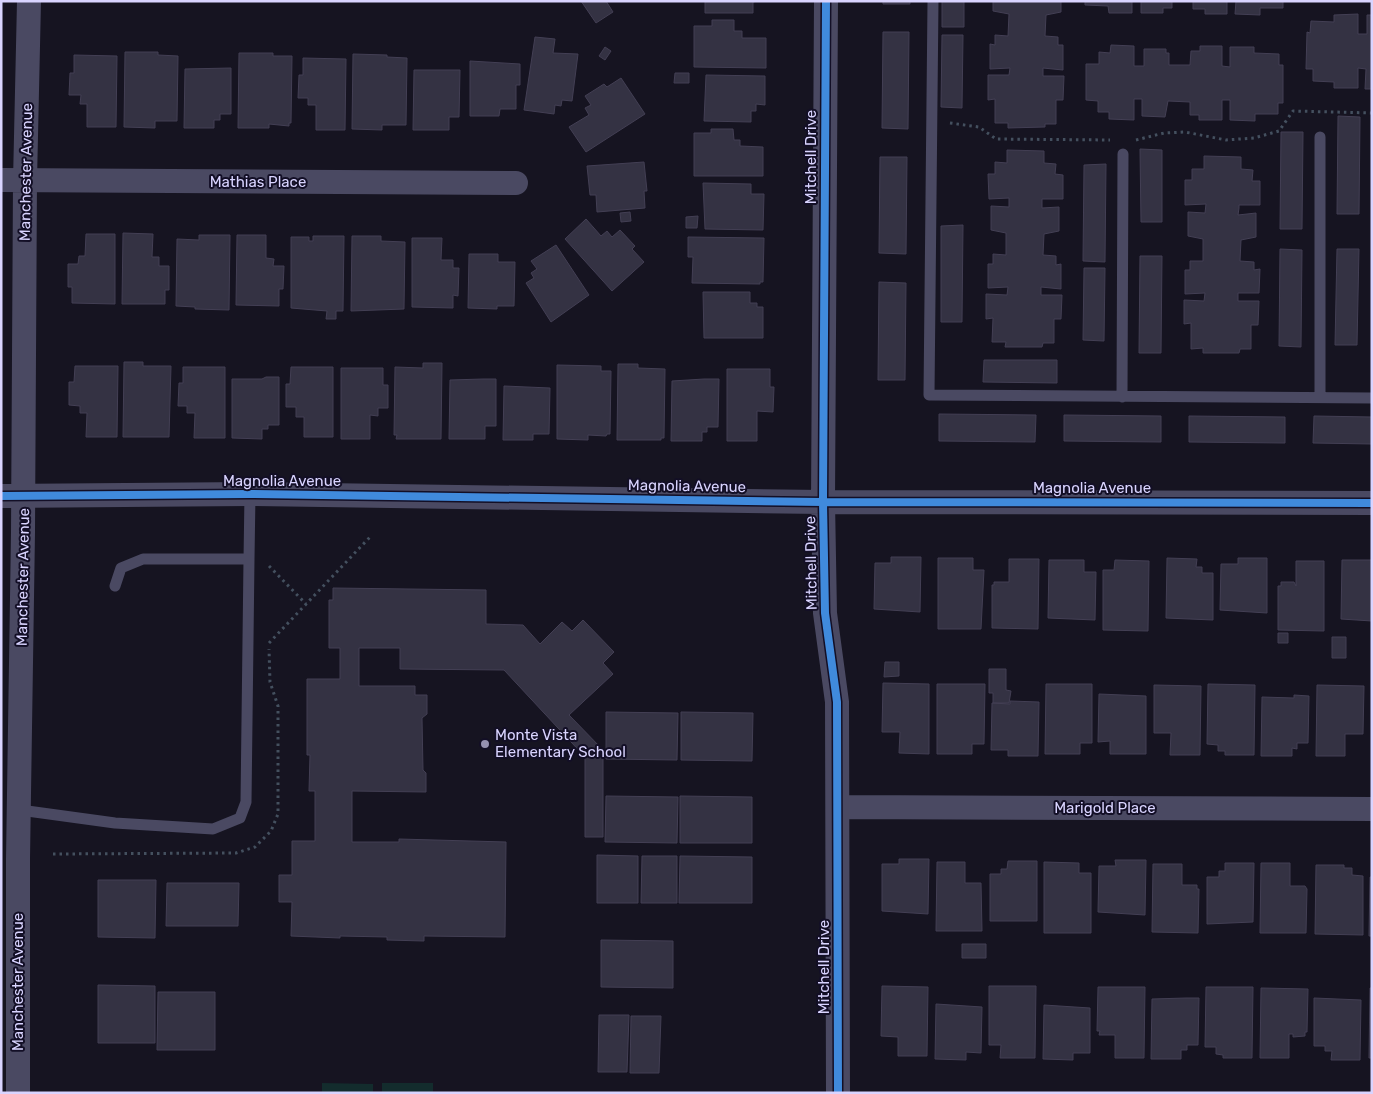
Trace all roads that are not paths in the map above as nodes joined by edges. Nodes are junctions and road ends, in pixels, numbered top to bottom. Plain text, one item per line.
1 (29, 1) edge
2 (826, 1) edge
3 (933, 1) edge
4 (1320, 137) dead end
5 (1123, 154) dead end
6 (1, 180) edge
7 (25, 181) junction
8 (516, 183) dead end
9 (1122, 397) junction
10 (1320, 397) junction
11 (1372, 398) edge
12 (250, 494) junction
13 (12, 496) edge
14 (823, 502) junction
15 (1372, 503) edge
16 (249, 559) junction
17 (114, 586) dead end
18 (839, 807) junction
19 (1372, 809) edge
20 (11, 810) edge
21 (18, 1093) edge
22 (838, 1093) edge

1 - 7 street, Manchester Avenue
2 - 14 street, Mitchell Drive
3 - 9 lane
4 - 10 lane
5 - 9 lane
6 - 7 street, Mathias Place
7 - 8 street, Mathias Place
7 - 13 street, Manchester Avenue
9 - 10 lane
10 - 11 lane
12 - 13 street, Magnolia Avenue
12 - 14 street, Magnolia Avenue
12 - 16 lane
13 - 20 street, Manchester Avenue
14 - 15 street, Magnolia Avenue
14 - 18 street, Mitchell Drive
16 - 17 lane
16 - 20 lane
18 - 19 street, Marigold Place
18 - 22 street, Mitchell Drive
20 - 21 street, Manchester Avenue

